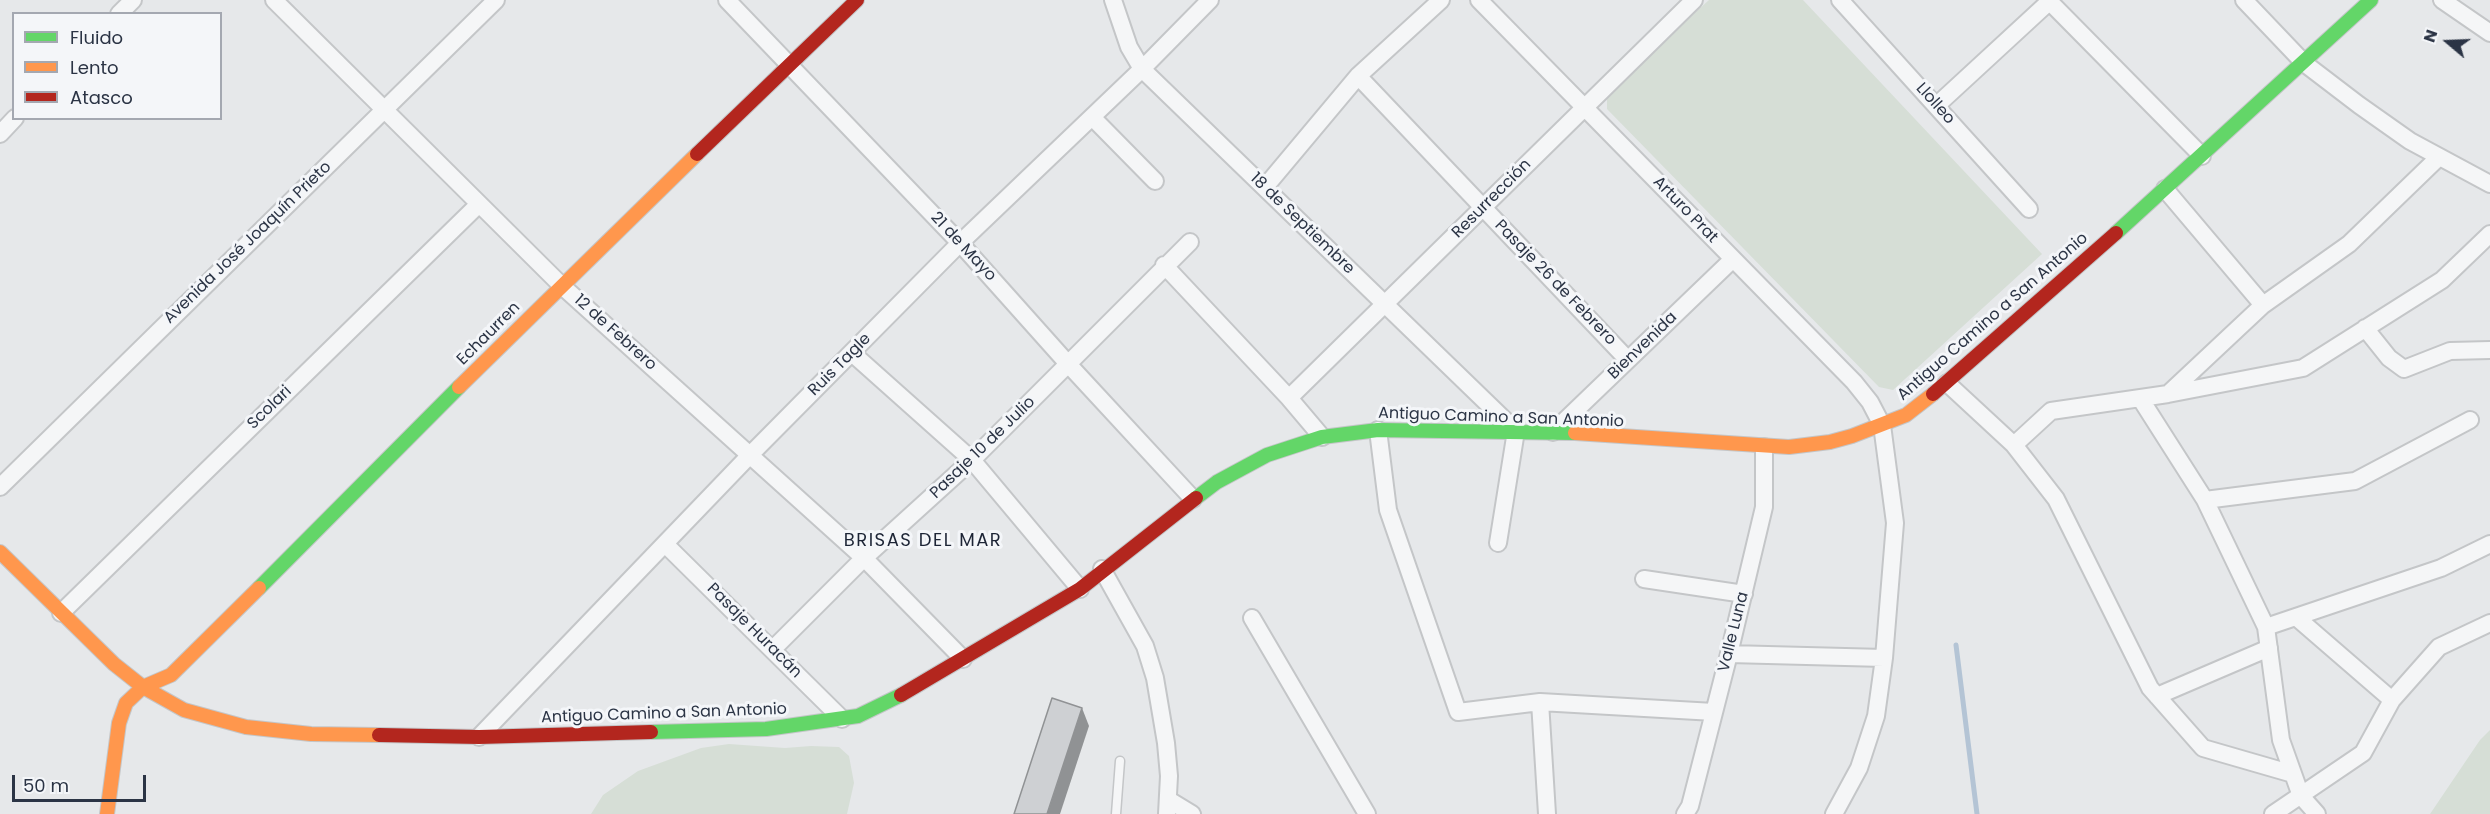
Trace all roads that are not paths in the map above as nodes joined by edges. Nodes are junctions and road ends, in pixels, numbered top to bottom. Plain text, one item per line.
1 (133, 0) edge
2 (274, 0) edge
3 (496, 0) edge
4 (727, 0) edge
5 (857, 0) edge
6 (1113, 0) edge
7 (1210, 0) edge
8 (1441, 0) edge
9 (1479, 0) edge
10 (1694, 0) edge
11 (1840, 0) edge
12 (2049, 0) edge
13 (2244, 0) edge
14 (2371, 0) edge
15 (2442, 0) edge
16 (121, 12) edge
17 (2490, 33) edge
18 (2304, 63) junction
19 (791, 65) junction
20 (1142, 69) junction
21 (1358, 76) junction
22 (1936, 106) junction
23 (1584, 108) junction
24 (384, 110) junction
25 (1092, 117) junction
26 (13, 120) edge
27 (0, 134) edge
28 (2202, 156) junction
29 (2439, 157) junction
30 (1155, 181) dead end
31 (2490, 184) edge
32 (1264, 188) junction
33 (2165, 189) junction
34 (479, 204) junction
35 (1483, 207) junction
36 (2029, 209) dead end
37 (2490, 234) edge
38 (1190, 242) dead end
39 (960, 243) junction
40 (1733, 259) junction
41 (1164, 265) junction
42 (561, 285) junction
43 (1385, 304) junction
44 (2263, 305) junction
45 (2365, 328) junction
46 (2490, 350) edge
47 (852, 353) junction
48 (1628, 360) junction
49 (1069, 365) junction
50 (1947, 382) junction
51 (2168, 394) junction
52 (1289, 398) junction
53 (2140, 398) junction
54 (2470, 420) dead end
55 (1882, 425) junction
56 (1378, 430) junction
57 (1516, 431) junction
58 (1553, 432) junction
59 (1322, 437) junction
60 (2014, 445) junction
61 (1764, 447) junction
62 (750, 455) junction
63 (972, 460) junction
64 (0, 487) edge
65 (1193, 499) junction
66 (2205, 500) junction
67 (1498, 543) dead end
68 (665, 544) junction
69 (2490, 544) edge
70 (0, 552) edge
71 (864, 558) junction
72 (1102, 569) junction
73 (1644, 579) dead end
74 (1080, 589) junction
75 (1743, 594) junction
76 (61, 613) junction
77 (2296, 617) junction
78 (1252, 618) dead end
79 (2490, 623) edge
80 (2265, 627) junction
81 (2269, 648) junction
82 (773, 649) junction
83 (1730, 654) junction
84 (1884, 658) junction
85 (963, 659) junction
86 (143, 687) junction
87 (2157, 696) junction
88 (2392, 700) junction
89 (1539, 702) junction
90 (1714, 712) junction
91 (842, 719) junction
92 (479, 737) junction
93 (1120, 761) dead end
94 (2293, 774) junction
95 (2301, 796) junction
96 (1168, 807) edge
97 (107, 814) edge
98 (1116, 814) edge
99 (1192, 814) edge
100 (1367, 814) edge
101 (1548, 814) edge
102 (1685, 814) edge
103 (1834, 814) edge
104 (2273, 814) edge
105 (2317, 814) edge

1 - 16 street
2 - 24 street, 12 de Febrero
3 - 24 street, Avenida José Joaquín Prieto
4 - 19 street, 21 de Mayo
5 - 19 street, Echaurren
6 - 20 street, 18 de Septiembre
7 - 20 street, Ruis Tagle
8 - 21 street
9 - 23 street, Arturo Prat
10 - 23 street, Resurrección
11 - 22 street, Llolleo
12 - 22 street
12 - 28 street
13 - 18 street
14 - 18 street, Antiguo Camino a San Antonio
15 - 17 street
18 - 28 street, Antiguo Camino a San Antonio
18 - 29 street
19 - 39 street, 21 de Mayo
19 - 42 street, Echaurren
20 - 25 street, Ruis Tagle
20 - 32 street, 18 de Septiembre
21 - 32 street
21 - 35 street, Pasaje 26 de Febrero
22 - 36 street, Llolleo
23 - 35 street, Resurrección
23 - 40 street, Arturo Prat
24 - 34 street, 12 de Febrero
24 - 64 street, Avenida José Joaquín Prieto
25 - 30 street
25 - 39 street, Ruis Tagle
26 - 27 street
28 - 33 street, Antiguo Camino a San Antonio
29 - 31 street
29 - 44 street
32 - 43 street, 18 de Septiembre
33 - 44 street
33 - 50 street, Antiguo Camino a San Antonio
34 - 42 street, 12 de Febrero
34 - 76 street, Scolari
35 - 43 street, Resurrección
35 - 48 street, Pasaje 26 de Febrero
37 - 45 street
38 - 41 street, Pasaje 10 de Julio
39 - 47 street, Ruis Tagle
39 - 49 street, 21 de Mayo
40 - 48 street, Bienvenida
40 - 55 street, Arturo Prat
41 - 49 street, Pasaje 10 de Julio
41 - 52 street
42 - 62 street, 12 de Febrero
42 - 86 street, Echaurren
43 - 52 street, Resurrección
43 - 57 street, 18 de Septiembre
44 - 51 street
45 - 46 street
45 - 51 street
47 - 62 street, Ruis Tagle
47 - 63 street
48 - 58 street, Bienvenida
49 - 63 street, Pasaje 10 de Julio
49 - 65 street, 21 de Mayo
50 - 55 street, Antiguo Camino a San Antonio
50 - 60 street
51 - 53 street
52 - 59 street
53 - 60 street
53 - 66 street
54 - 66 street
55 - 61 street, Antiguo Camino a San Antonio
55 - 84 street
56 - 57 street, Antiguo Camino a San Antonio
56 - 59 street, Antiguo Camino a San Antonio
56 - 89 street
57 - 58 street, Antiguo Camino a San Antonio
57 - 67 street
58 - 61 street, Antiguo Camino a San Antonio
59 - 65 street, Antiguo Camino a San Antonio
60 - 87 street
61 - 75 street, Valle Luna
62 - 68 street, Ruis Tagle
62 - 71 street, 12 de Febrero
63 - 71 street, Pasaje 10 de Julio
63 - 74 street
65 - 72 street, Antiguo Camino a San Antonio
66 - 80 street
68 - 82 street, Pasaje Huracán
68 - 92 street, Ruis Tagle
69 - 77 street
70 - 76 street, Antiguo Camino a San Antonio
71 - 82 street, Pasaje 10 de Julio
71 - 85 street, 12 de Febrero
72 - 74 street, Antiguo Camino a San Antonio
72 - 96 street
73 - 75 street
74 - 85 street, Antiguo Camino a San Antonio
75 - 83 street, Valle Luna
76 - 86 street, Antiguo Camino a San Antonio
77 - 80 street
77 - 88 street
78 - 100 street
79 - 88 street
80 - 81 street
81 - 87 street
81 - 94 street
82 - 91 street, Pasaje Huracán
83 - 84 street
83 - 90 street, Valle Luna
84 - 103 street
85 - 91 street, Antiguo Camino a San Antonio
86 - 92 street, Antiguo Camino a San Antonio
86 - 97 street
87 - 94 street
88 - 95 street
89 - 90 street
89 - 101 street
90 - 102 street, Valle Luna
91 - 92 street, Antiguo Camino a San Antonio
93 - 98 lane
94 - 95 street
95 - 104 street
95 - 105 street
96 - 99 street

